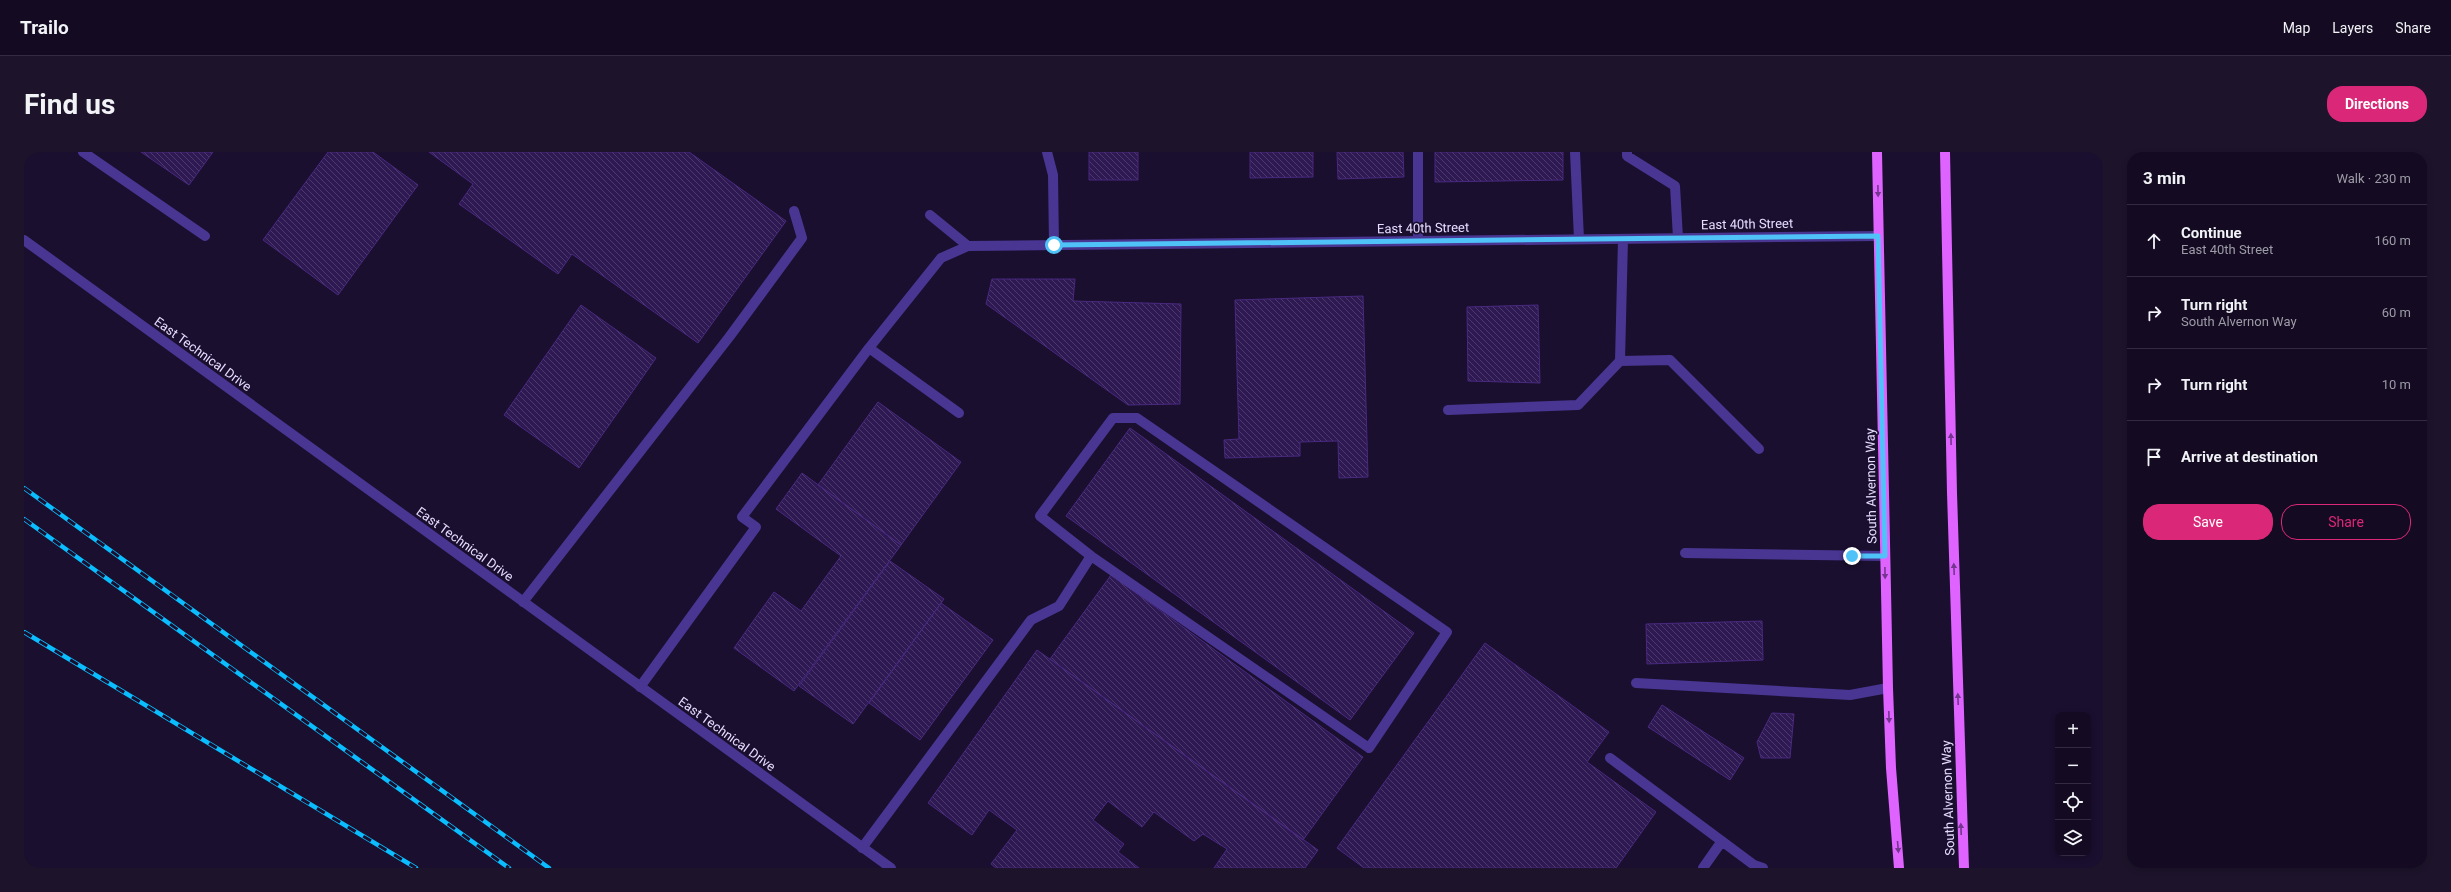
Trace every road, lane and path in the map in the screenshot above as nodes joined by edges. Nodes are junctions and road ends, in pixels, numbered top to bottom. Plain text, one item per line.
1 (83, 152) edge
2 (1047, 152) edge
3 (1418, 152) edge
4 (1575, 152) edge
5 (1627, 152) edge
6 (1877, 152) edge
7 (1945, 152) edge
8 (794, 211) dead end
9 (930, 215) dead end
10 (206, 236) dead end
11 (1878, 236) junction
12 (1678, 238) junction
13 (1579, 239) junction
14 (1623, 239) junction
15 (24, 240) edge
16 (1418, 241) junction
17 (1054, 245) junction
18 (968, 246) junction
19 (869, 348) junction
20 (1620, 361) junction
21 (1448, 410) dead end
22 (959, 413) dead end
23 (1759, 449) dead end
24 (1684, 553) dead end
25 (1091, 556) junction
26 (1885, 556) junction
27 (523, 602) junction
28 (1636, 683) dead end
29 (640, 687) junction
30 (1888, 688) junction
31 (1610, 758) dead end
32 (1722, 841) junction
33 (862, 848) junction
34 (891, 868) edge
35 (1703, 868) edge
36 (1763, 868) edge
37 (1900, 868) edge
38 (1964, 868) edge

1 - 10 street
2 - 17 street
3 - 16 street
4 - 13 street
5 - 12 street
6 -> 11 main road, South Alvernon Way
38 -> 7 main road, South Alvernon Way
8 - 27 street
9 - 18 street
11 - 12 street, East 40th Street
11 - 26 main road, South Alvernon Way
12 - 14 street, East 40th Street
13 - 14 street, East 40th Street
13 - 16 street, East 40th Street
14 - 20 street
15 - 27 street, East Technical Drive
16 - 17 street, East 40th Street
17 - 18 street, East 40th Street
18 - 19 street
19 - 22 street
19 - 29 street
20 - 21 street
20 - 23 street
24 - 26 street
25 - 25 street
25 - 33 street
26 -> 30 main road, South Alvernon Way
27 - 29 street, East Technical Drive
28 - 30 street
29 - 33 street, East Technical Drive
30 -> 37 main road, South Alvernon Way
31 - 32 street
32 - 35 street
32 - 36 street
33 - 34 street, East Technical Drive

